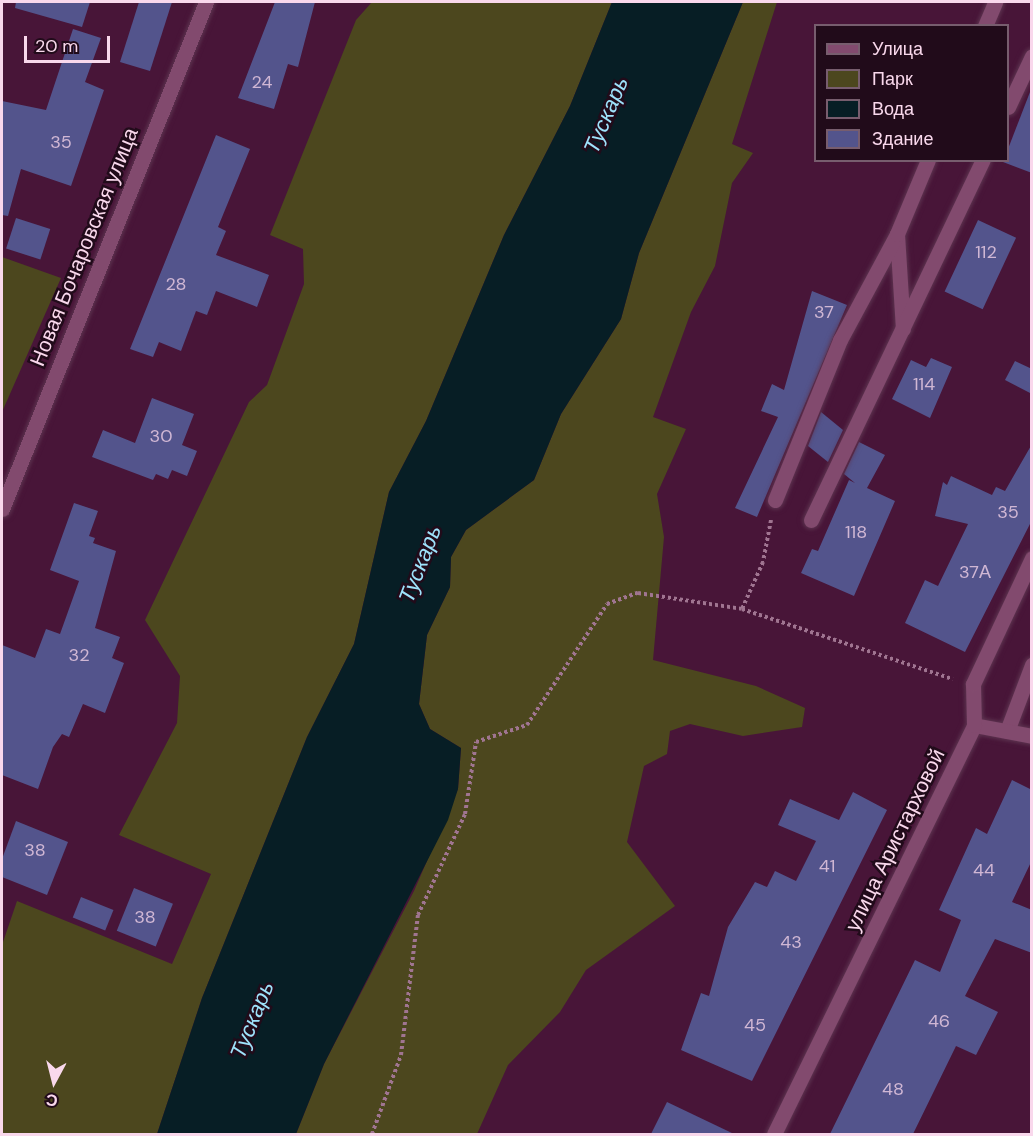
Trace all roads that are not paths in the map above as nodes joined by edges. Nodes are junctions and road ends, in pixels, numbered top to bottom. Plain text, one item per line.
1 (206, 2) edge
2 (995, 2) edge
3 (987, 24) edge
4 (1032, 56) edge
5 (1009, 105) edge
6 (927, 162) edge
7 (982, 162) edge
8 (897, 234) junction
9 (903, 332) junction
10 (775, 500) road end
11 (2, 509) edge
12 (811, 520) dead end
13 (1032, 558) edge
14 (1032, 665) edge
15 (974, 725) junction
16 (1007, 731) junction
17 (1032, 736) edge
18 (774, 1134) edge

1 - 11 street, Новая Бочаровская улица
2 - 3 street
4 - 5 street
6 - 8 street
7 - 9 street
8 - 9 street
8 - 10 street
9 - 12 street
13 - 15 street, улица Аристарховой
14 - 16 street
15 - 16 street
15 - 18 street, улица Аристарховой
16 - 17 street

